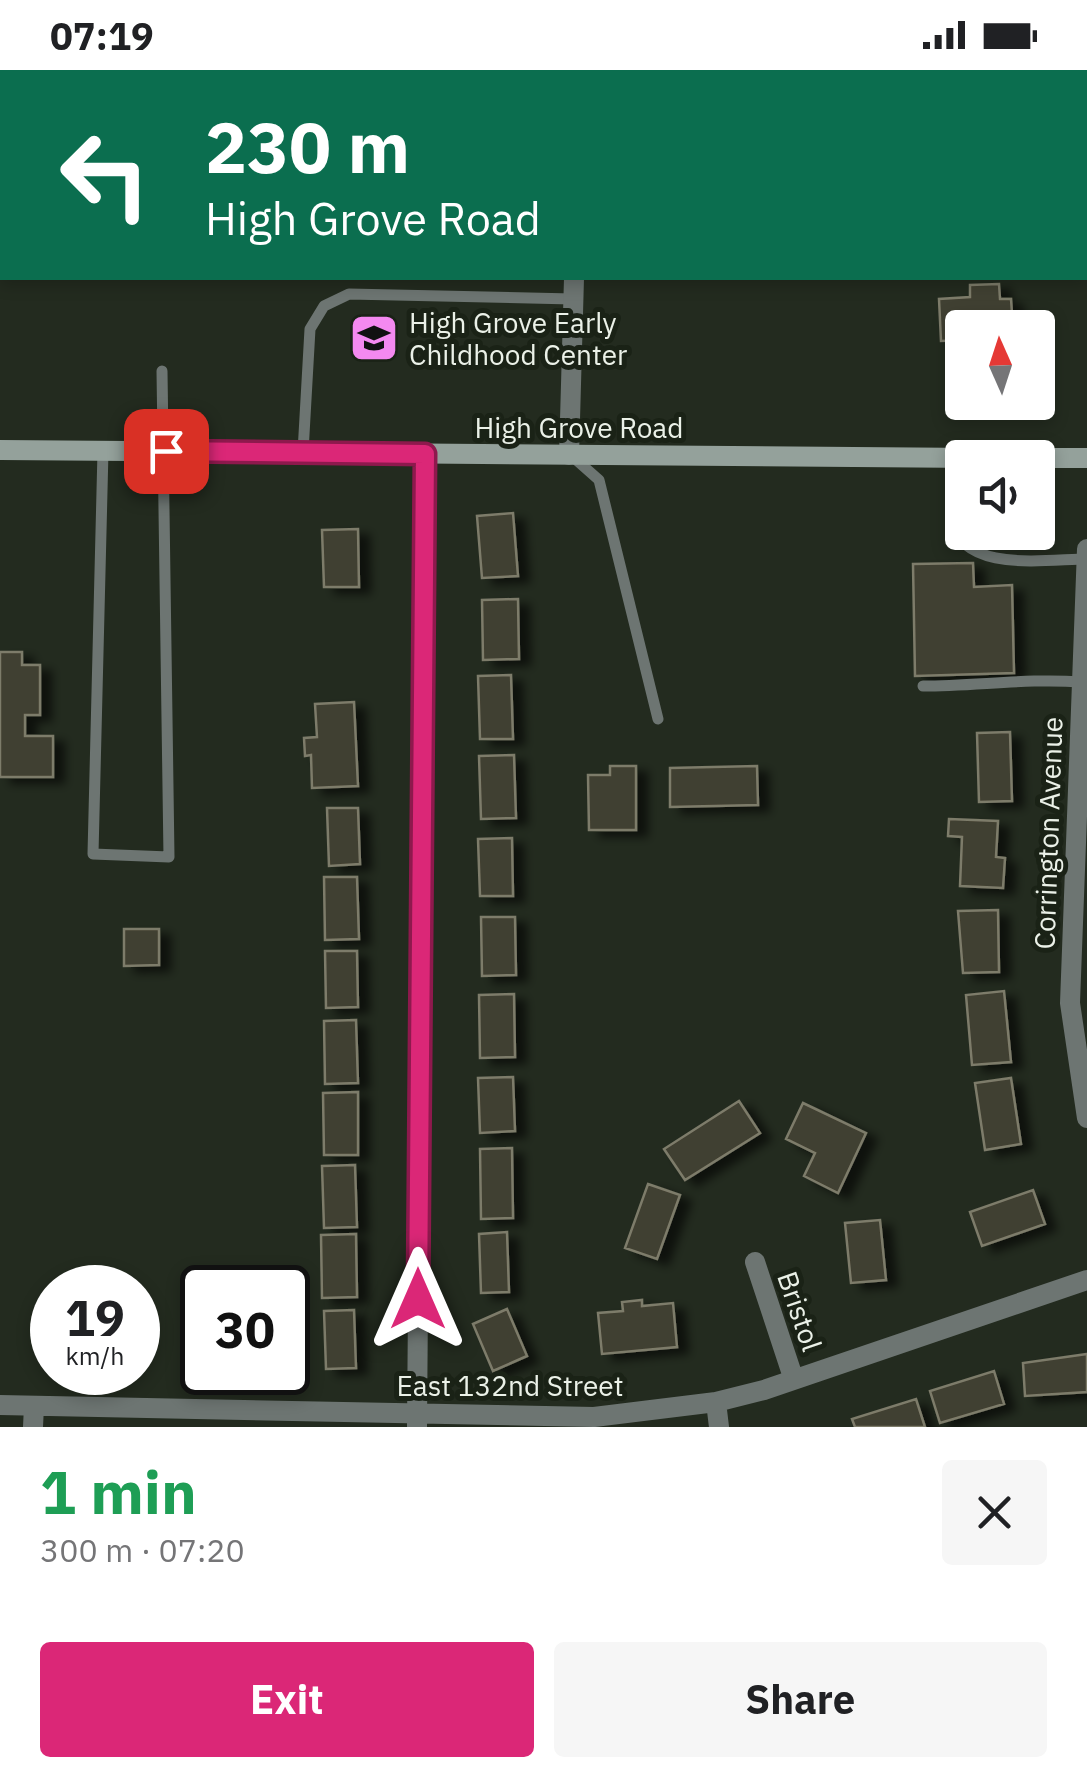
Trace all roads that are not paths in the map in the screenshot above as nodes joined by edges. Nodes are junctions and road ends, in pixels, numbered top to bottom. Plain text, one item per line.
1 (574, 280) edge
2 (573, 299) junction
3 (162, 372) dead end
4 (0, 450) edge
5 (104, 451) junction
6 (166, 451) junction
7 (303, 452) junction
8 (425, 454) junction
9 (569, 455) junction
10 (945, 457) edge
11 (1055, 458) edge
12 (1087, 458) edge
13 (1087, 549) edge
14 (972, 550) edge
15 (1086, 559) edge
16 (1084, 682) edge
17 (923, 686) dead end
18 (658, 719) dead end
19 (1087, 1118) edge
20 (755, 1262) dead end
21 (1087, 1280) edge
22 (793, 1377) junction
23 (716, 1402) junction
24 (0, 1405) edge
25 (34, 1416) edge
26 (417, 1421) edge
27 (719, 1427) edge

1 - 2 street
2 - 7 lane
2 - 9 street
3 - 6 lane
4 - 5 main road, High Grove Road
5 - 6 main road, High Grove Road
5 - 6 lane
6 - 7 main road, High Grove Road
7 - 8 main road, High Grove Road
8 - 9 main road, High Grove Road
8 - 26 street
9 - 10 main road, High Grove Road
9 - 18 lane
11 - 12 main road
13 - 15 street, Corrington Avenue
14 - 15 lane
15 - 16 street, Corrington Avenue
16 - 17 lane
16 - 19 street, Corrington Avenue
20 - 22 street, Bristol
21 - 22 street, East 132nd Street
22 - 23 street, East 132nd Street
23 - 26 street, East 132nd Street
23 - 27 street
24 - 25 street, East 132nd Street
25 - 26 street, East 132nd Street

